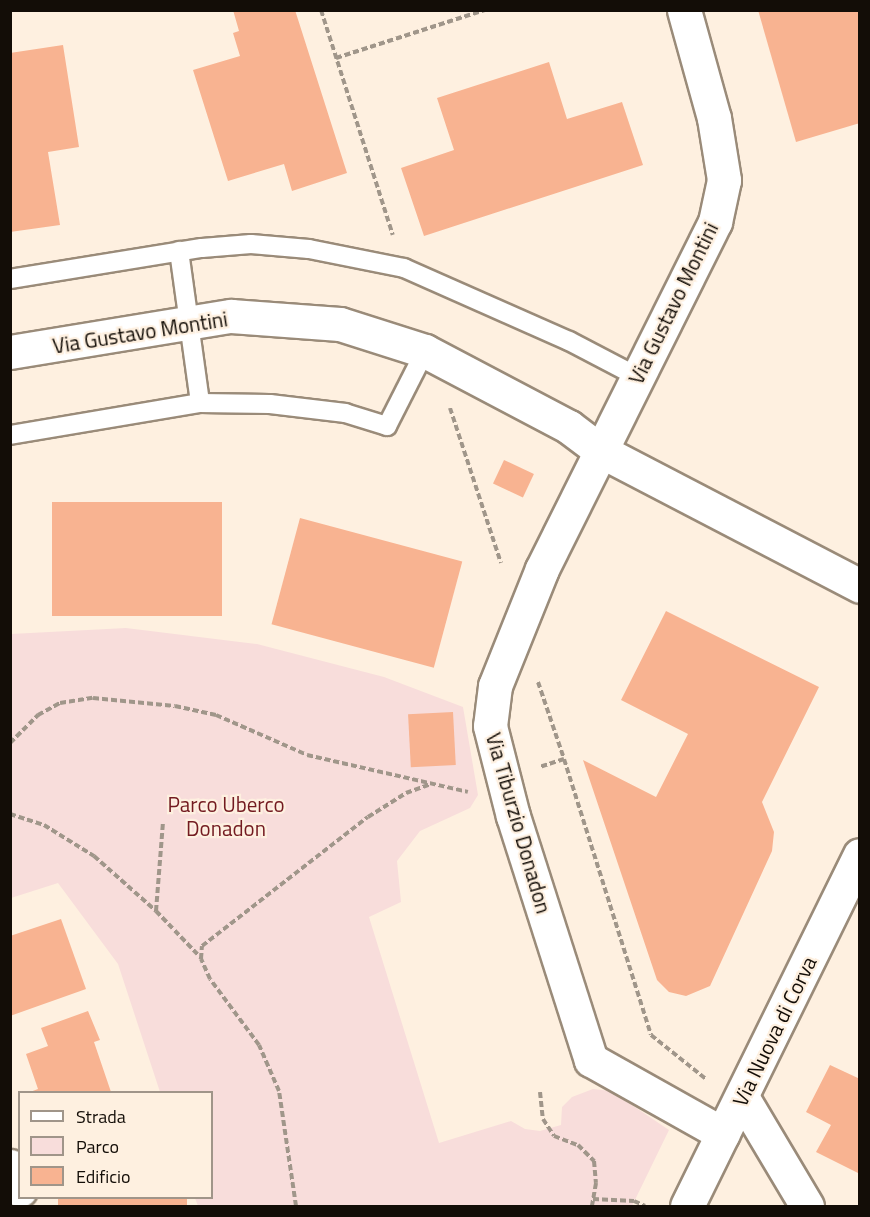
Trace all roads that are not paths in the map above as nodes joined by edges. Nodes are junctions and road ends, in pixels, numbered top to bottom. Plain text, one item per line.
1 (684, 10) edge
2 (179, 251) junction
3 (10, 279) edge
4 (189, 323) junction
5 (10, 352) edge
6 (428, 353) junction
7 (638, 377) junction
8 (200, 403) junction
9 (10, 435) edge
10 (599, 450) junction
11 (860, 586) edge
12 (860, 855) edge
13 (742, 1097) junction
14 (723, 1134) junction
15 (10, 1166) edge
16 (18, 1185) edge
17 (687, 1206) edge
18 (807, 1206) edge

1 - 7 street, Via Gustavo Montini
2 - 3 lane
2 - 4 lane
2 - 7 lane
4 - 5 street, Via Gustavo Montini
4 - 6 street, Via Gustavo Montini
4 - 8 lane
6 - 8 lane
6 - 10 street, Via Gustavo Montini
7 - 10 street, Via Gustavo Montini
8 - 9 lane
10 - 11 street, Via Gustavo Montini
10 - 14 street, Via Tiburzio Donadon
12 - 13 street, Via Nuova di Corva
13 - 14 street, Via Nuova di Corva
13 - 18 street
14 - 17 street, Via Nuova di Corva
15 - 16 street

